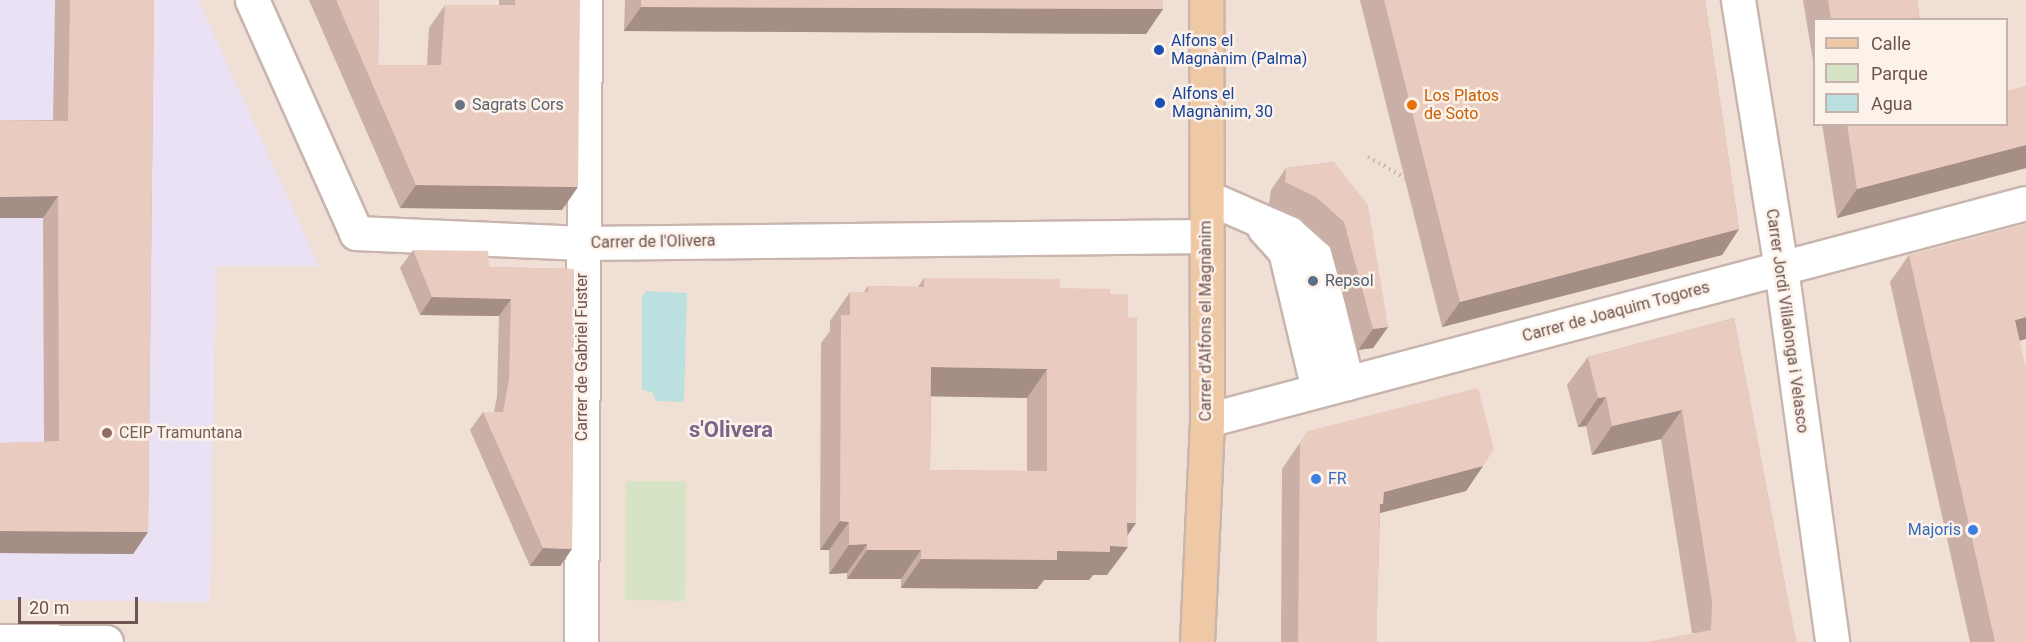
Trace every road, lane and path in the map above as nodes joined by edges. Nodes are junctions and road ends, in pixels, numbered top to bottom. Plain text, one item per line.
1 (252, 0) edge
2 (585, 0) edge
3 (1206, 0) edge
4 (1738, 0) edge
5 (1368, 157) dead end
6 (1407, 179) dead end
7 (1207, 196) junction
8 (2026, 203) edge
9 (1206, 236) junction
10 (583, 243) junction
11 (1781, 268) junction
12 (1333, 387) junction
13 (1207, 420) junction
14 (0, 641) edge
15 (106, 642) edge
16 (580, 642) edge
17 (1197, 642) edge
18 (1832, 642) edge

1 - 10 street, Carrer de l'Olivera
2 - 10 street, Carrer de Gabriel Fuster
3 - 7 main road, Carrer d'Alfons el Magnànim
4 - 11 street, Carrer Jordi Villalonga i Velasco
5 - 6 path
7 - 9 main road, Carrer d'Alfons el Magnànim
7 - 12 street
8 - 11 street, Carrer de Joaquim Togores
9 - 10 street, Carrer de l'Olivera
9 - 13 main road, Carrer d'Alfons el Magnànim
10 - 16 street, Carrer de Gabriel Fuster
11 - 12 street, Carrer de Joaquim Togores
11 - 18 street, Carrer Jordi Villalonga i Velasco
12 - 13 street, Carrer de Joaquim Togores
13 - 17 main road, Carrer d'Alfons el Magnànim
14 - 15 street

